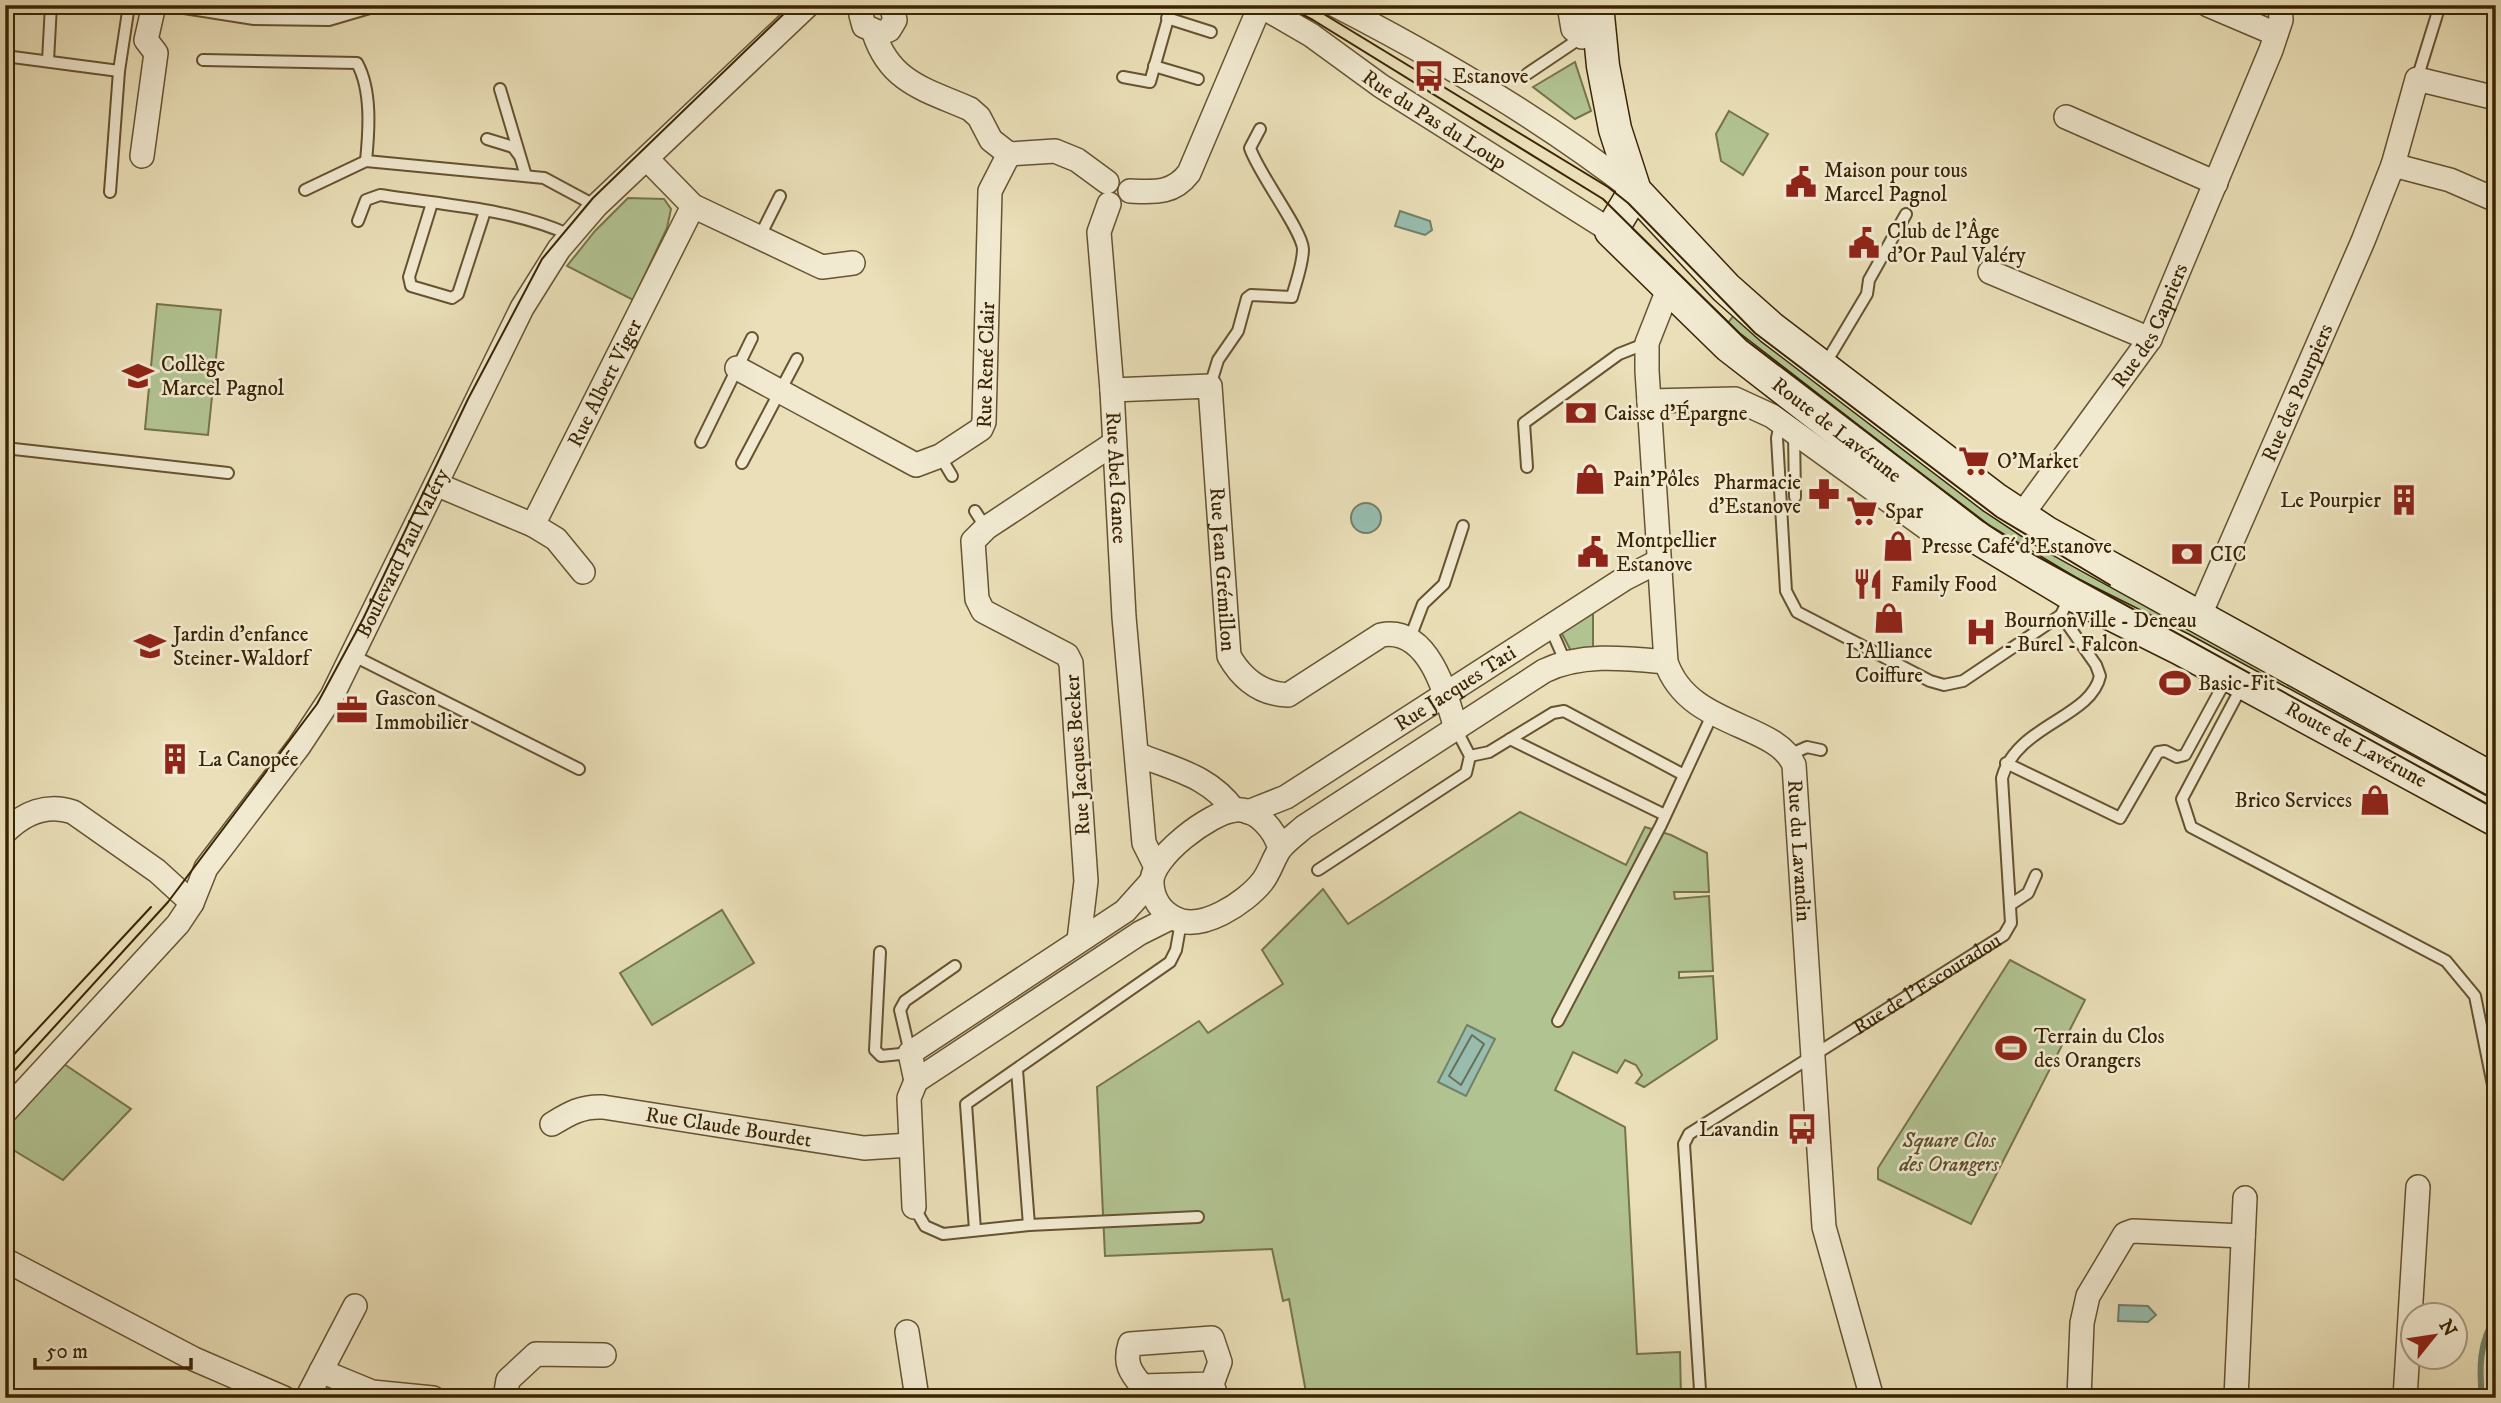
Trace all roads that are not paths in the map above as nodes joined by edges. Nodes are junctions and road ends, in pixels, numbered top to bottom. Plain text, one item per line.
1 (51, 5) edge
2 (130, 5) edge
3 (154, 5) edge
4 (380, 5) edge
5 (808, 5) edge
6 (865, 5) edge
7 (891, 5) edge
8 (1172, 5) edge
9 (1259, 5) edge
10 (1335, 5) edge
11 (1569, 5) edge
12 (2208, 5) edge
13 (2280, 5) edge
14 (2440, 5) edge
15 (178, 7) dead end
16 (1167, 18) junction
17 (1593, 25) edge
18 (1211, 32) dead end
19 (874, 33) junction
20 (2276, 34) junction
21 (5, 56) edge
22 (203, 60) dead end
23 (48, 61) junction
24 (1154, 66) junction
25 (119, 71) junction
26 (1527, 74) dead end
27 (1123, 77) dead end
28 (1198, 79) dead end
29 (2417, 79) junction
30 (500, 89) dead end
31 (2496, 99) edge
32 (2066, 117) dead end
33 (1260, 129) dead end
34 (487, 139) dead end
35 (1009, 154) junction
36 (142, 156) dead end
37 (520, 158) junction
38 (647, 159) junction
39 (366, 161) junction
40 (2393, 165) junction
41 (526, 176) junction
42 (2216, 183) junction
43 (305, 190) dead end
44 (1634, 191) junction
45 (110, 192) dead end
46 (1108, 193) junction
47 (780, 196) dead end
48 (2496, 200) edge
49 (432, 203) junction
50 (596, 206) junction
51 (693, 206) junction
52 (485, 211) junction
53 (1906, 214) dead end
54 (358, 221) dead end
55 (1611, 231) junction
56 (570, 235) junction
57 (759, 238) junction
58 (1696, 255) junction
59 (853, 263) dead end
60 (1990, 272) dead end
61 (1669, 286) junction
62 (752, 338) dead end
63 (2151, 339) junction
64 (1647, 343) junction
65 (797, 359) dead end
66 (737, 368) junction
67 (1823, 369) junction
68 (1210, 386) junction
69 (1112, 390) junction
70 (781, 391) junction
71 (1649, 401) junction
72 (1787, 427) junction
73 (701, 442) dead end
74 (1113, 444) junction
75 (5, 448) edge
76 (940, 456) junction
77 (742, 463) dead end
78 (1527, 467) dead end
79 (228, 473) dead end
80 (953, 476) dead end
81 (438, 485) junction
82 (1795, 496) dead end
83 (2021, 516) junction
84 (533, 525) junction
85 (1463, 526) dead end
86 (1973, 535) junction
87 (1659, 561) junction
88 (583, 572) dead end
89 (2066, 605) junction
90 (2199, 617) junction
91 (1550, 626) junction
92 (1410, 638) junction
93 (354, 656) junction
94 (1565, 661) junction
95 (1666, 662) junction
96 (2236, 680) junction
97 (1446, 692) junction
98 (1713, 713) junction
99 (1456, 729) junction
100 (1510, 739) junction
101 (1821, 750) dead end
102 (1139, 755) junction
103 (1789, 755) junction
104 (1470, 756) junction
105 (2006, 763) junction
106 (579, 769) dead end
107 (1684, 775) junction
108 (2496, 781) edge
109 (1241, 811) junction
110 (1665, 815) junction
111 (2496, 820) edge
112 (5, 832) edge
113 (1280, 849) junction
114 (1318, 870) dead end
115 (1154, 874) junction
116 (2036, 875) dead end
117 (192, 903) junction
118 (2010, 905) junction
119 (1177, 920) junction
120 (1079, 940) junction
121 (880, 952) dead end
122 (955, 966) dead end
123 (1558, 1021) dead end
124 (910, 1053) junction
125 (1815, 1054) junction
126 (1017, 1070) junction
127 (916, 1081) junction
128 (2496, 1100) edge
129 (5, 1112) edge
130 (552, 1124) dead end
131 (910, 1145) junction
132 (2418, 1186) dead end
133 (2245, 1198) dead end
134 (914, 1208) joint
135 (1198, 1217) dead end
136 (1028, 1225) junction
137 (975, 1230) junction
138 (2243, 1236) junction
139 (5, 1260) edge
140 (355, 1306) dead end
141 (907, 1332) dead end
142 (604, 1355) dead end
143 (321, 1371) junction
144 (1700, 1390) dead end
145 (284, 1398) edge
146 (307, 1398) edge
147 (433, 1398) edge
148 (505, 1398) edge
149 (916, 1398) edge
150 (1872, 1398) edge
151 (2080, 1398) edge
152 (2236, 1398) edge
153 (2405, 1398) edge

1 - 23 lane
2 - 25 lane
3 - 36 street
4 - 15 lane
5 - 38 street, Boulevard Paul Valéry
6 - 19 street
7 - 19 street
8 - 16 lane
9 - 46 street
9 - 55 street, Rue du Pas du Loup
10 - 44 street
11 - 17 street
12 - 20 street
13 - 20 street, Rue des Capriers
14 - 29 lane, Rue des Pourpiers
16 - 18 lane
16 - 24 lane
17 - 26 lane
17 - 44 street, Route de Lavérune
19 - 35 street
20 - 42 street, Rue des Capriers
21 - 23 lane
22 - 39 lane
23 - 25 lane
24 - 27 lane
24 - 28 lane
25 - 45 lane
29 - 31 street
29 - 40 street, Rue des Pourpiers
30 - 37 lane
32 - 42 street
33 - 68 lane
34 - 37 lane
35 - 46 street
35 - 76 street, Rue René Clair
37 - 41 lane
38 - 50 street, Boulevard Paul Valéry
38 - 51 street
39 - 41 lane
39 - 43 lane
40 - 48 street
40 - 90 street, Rue des Pourpiers
41 - 50 lane
42 - 63 street, Rue des Capriers
44 - 55 street
44 - 58 street, Route de Lavérune
46 - 69 street, Rue Abel Gance
47 - 57 lane
49 - 52 lane
49 - 52 lane
49 - 54 lane
50 - 56 street, Boulevard Paul Valéry
51 - 57 street
51 - 84 street, Rue Albert Viger
52 - 56 lane
53 - 67 lane
55 - 61 street, Route de Lavérune
56 - 81 street, Boulevard Paul Valéry
57 - 59 street
58 - 61 street
58 - 67 street, Route de Lavérune
60 - 63 street
61 - 64 street, Rue du Lavandin
61 - 86 street, Route de Lavérune
62 - 66 lane
63 - 83 street, Rue des Capriers
64 - 71 street, Rue du Lavandin
64 - 78 lane
65 - 70 lane
66 - 70 street, Rue René Clair
66 - 73 lane
67 - 83 street, Route de Lavérune
68 - 69 street
68 - 92 street, Rue Jean Grémillon
69 - 74 street, Rue Abel Gance
70 - 76 street, Rue René Clair
70 - 77 lane
71 - 72 street
71 - 87 street, Rue du Lavandin
72 - 82 lane
72 - 86 street
72 - 89 lane
74 - 102 street, Rue Abel Gance
74 - 120 street, Rue Jacques Becker
75 - 79 lane
76 - 80 lane
81 - 84 street
81 - 93 street, Boulevard Paul Valéry
83 - 90 street, Route de Lavérune
84 - 88 street
85 - 92 lane
86 - 89 street, Route de Lavérune
87 - 91 street, Rue Jacques Tati
87 - 95 street, Rue du Lavandin
89 - 96 street, Route de Lavérune
89 - 105 lane
90 - 108 street, Route de Lavérune
91 - 94 lane
91 - 97 street, Rue Jacques Tati
92 - 97 street
93 - 106 lane
93 - 117 street, Boulevard Paul Valéry
94 - 95 street, Rue Jacques Tati
94 - 99 street, Rue Jacques Tati
95 - 98 street, Rue du Lavandin
96 - 105 lane
96 - 111 street, Route de Lavérune
96 - 128 lane
97 - 99 street
97 - 109 street, Rue Jacques Tati
98 - 103 street, Rue du Lavandin
98 - 107 lane
99 - 104 lane
99 - 113 street, Rue Jacques Tati
100 - 104 lane
100 - 107 lane
100 - 110 lane
101 - 103 lane
102 - 109 street
102 - 115 street, Rue Abel Gance
103 - 125 street, Rue du Lavandin
104 - 114 lane
105 - 118 lane, Rue de l'Escoutadou
107 - 110 lane
109 - 113 street
109 - 115 street, Rue Jacques Tati
110 - 123 lane
112 - 117 street
113 - 119 street, Rue Jacques Tati
115 - 119 street
115 - 120 street
116 - 118 lane
117 - 129 street, Boulevard Paul Valéry
118 - 125 lane, Rue de l'Escoutadou
119 - 126 lane
119 - 127 street
120 - 124 street
121 - 124 lane
122 - 124 lane
124 - 127 street
125 - 144 lane, Rue de l'Escoutadou
125 - 150 street, Rue du Lavandin
126 - 136 lane
126 - 137 lane
127 - 131 street
130 - 131 street, Rue Claude Bourdet
131 - 134 street
132 - 153 street
133 - 138 street
134 - 137 lane
135 - 136 lane
136 - 137 lane
138 - 151 street
138 - 152 street
139 - 145 street
140 - 143 street
141 - 149 street
142 - 148 street
143 - 146 street
143 - 147 street

